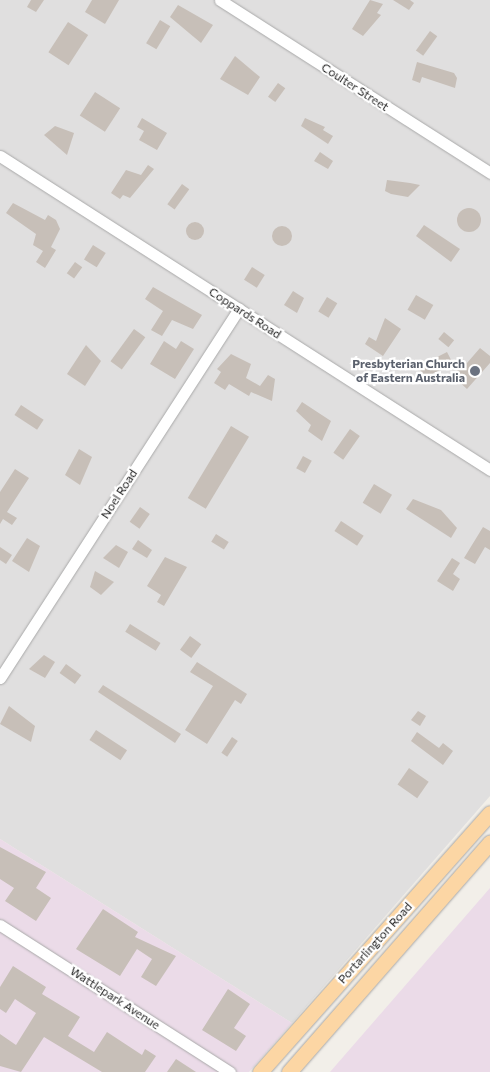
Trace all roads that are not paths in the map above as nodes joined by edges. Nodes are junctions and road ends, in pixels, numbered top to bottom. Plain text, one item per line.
1 (220, 0) edge
2 (0, 156) edge
3 (490, 173) edge
4 (239, 309) junction
5 (490, 470) edge
6 (0, 678) edge
7 (490, 813) edge
8 (490, 842) edge
9 (0, 924) edge
10 (230, 1072) edge
11 (260, 1072) edge
12 (289, 1072) edge

1 - 3 street, Coulter Street
2 - 4 street, Coppards Road
4 - 5 street, Coppards Road
4 - 6 street, Noel Road
7 - 11 main road, Portarlington Road
8 - 12 main road, Portarlington Road
9 - 10 street, Wattlepark Avenue

